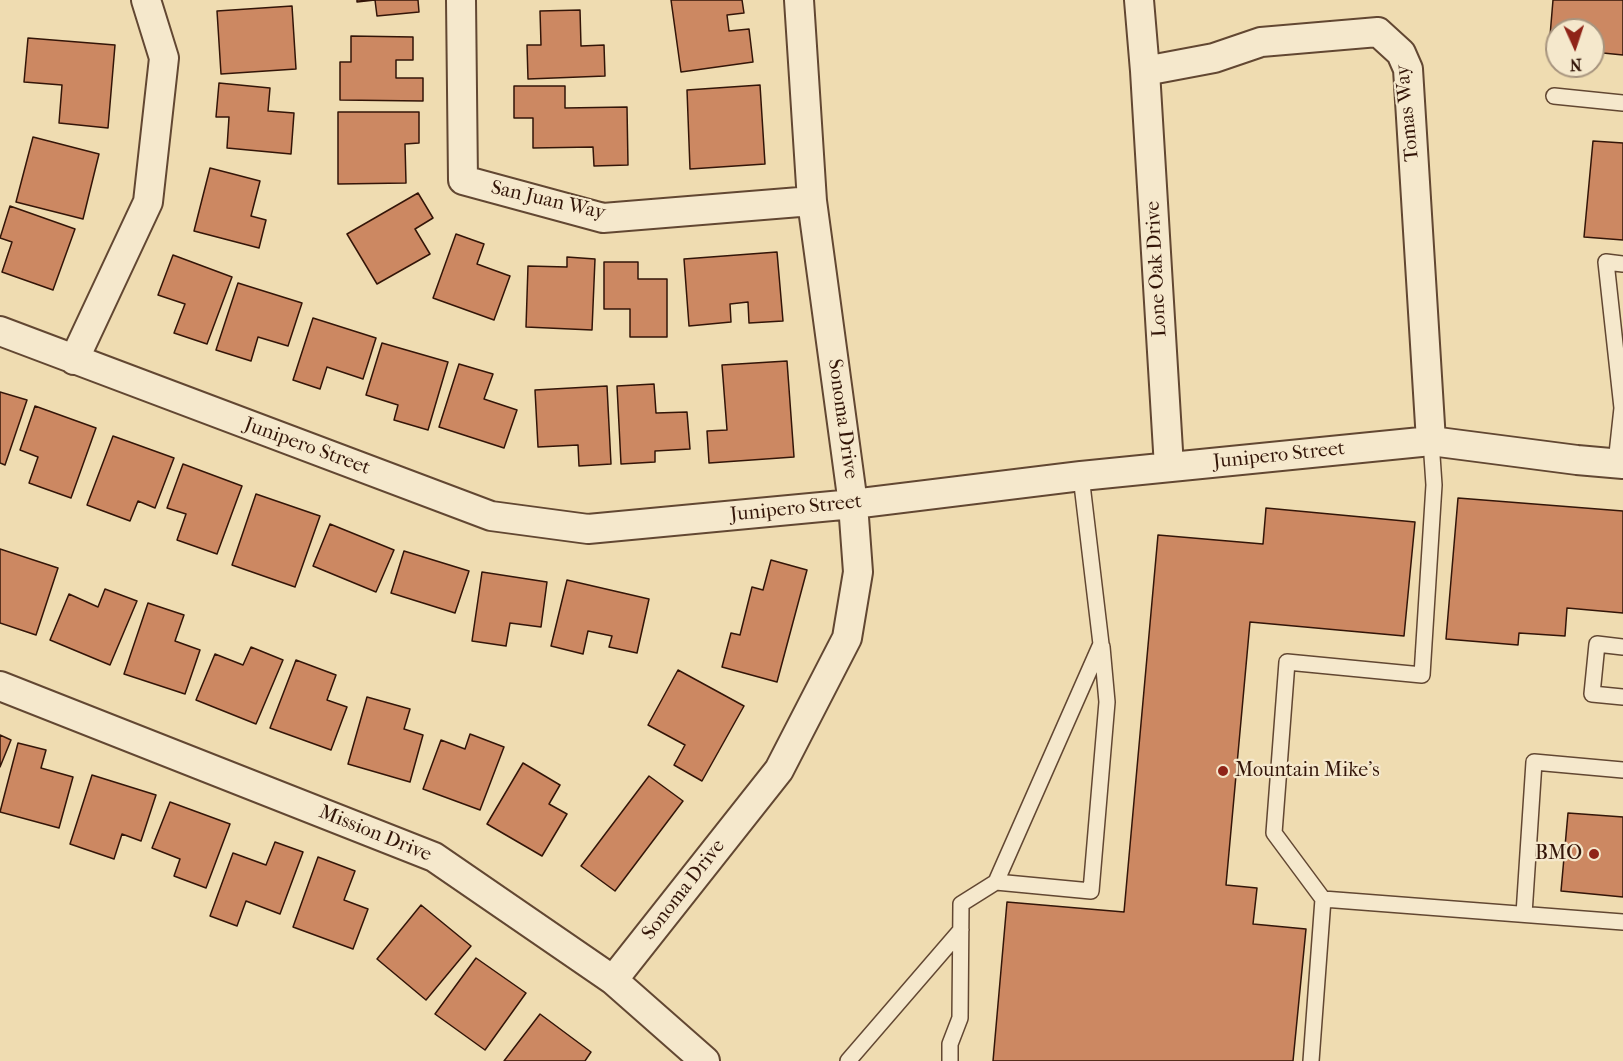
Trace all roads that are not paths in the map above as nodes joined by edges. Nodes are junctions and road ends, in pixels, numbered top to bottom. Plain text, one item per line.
1 (146, 0) edge
2 (461, 0) edge
3 (799, 0) edge
4 (1139, 0) edge
5 (1145, 71) junction
6 (1554, 96) dead end
7 (1623, 103) edge
8 (813, 201) junction
9 (1623, 264) edge
10 (0, 331) edge
11 (74, 360) junction
12 (1431, 441) junction
13 (1619, 464) edge
14 (1169, 467) junction
15 (1081, 476) junction
16 (853, 504) junction
17 (1101, 644) junction
18 (1623, 647) edge
19 (0, 686) edge
20 (1623, 697) edge
21 (1623, 770) edge
22 (996, 882) junction
23 (1323, 899) junction
24 (1524, 914) junction
25 (1623, 922) edge
26 (961, 930) junction
27 (613, 980) junction
28 (705, 1061) edge
29 (848, 1061) edge
30 (950, 1061) edge
31 (1311, 1061) edge

1 - 11 street
2 - 8 street, San Juan Way
3 - 8 street, Sonoma Drive
4 - 5 street, Lone Oak Drive
5 - 12 street, Tomas Way
5 - 14 street, Lone Oak Drive
6 - 7 lane
8 - 16 street, Sonoma Drive
9 - 13 lane
10 - 11 street, Junipero Street
11 - 16 street, Junipero Street
12 - 13 street, Junipero Street
12 - 14 street, Junipero Street
12 - 23 lane
14 - 15 street, Junipero Street
15 - 16 street, Junipero Street
15 - 17 lane
16 - 27 street, Sonoma Drive
17 - 22 lane
17 - 22 lane
18 - 20 lane
19 - 27 street, Mission Drive
21 - 24 lane
22 - 26 lane
23 - 24 lane
23 - 31 lane
24 - 25 lane
26 - 29 lane
26 - 30 lane
27 - 28 street, Mission Drive

